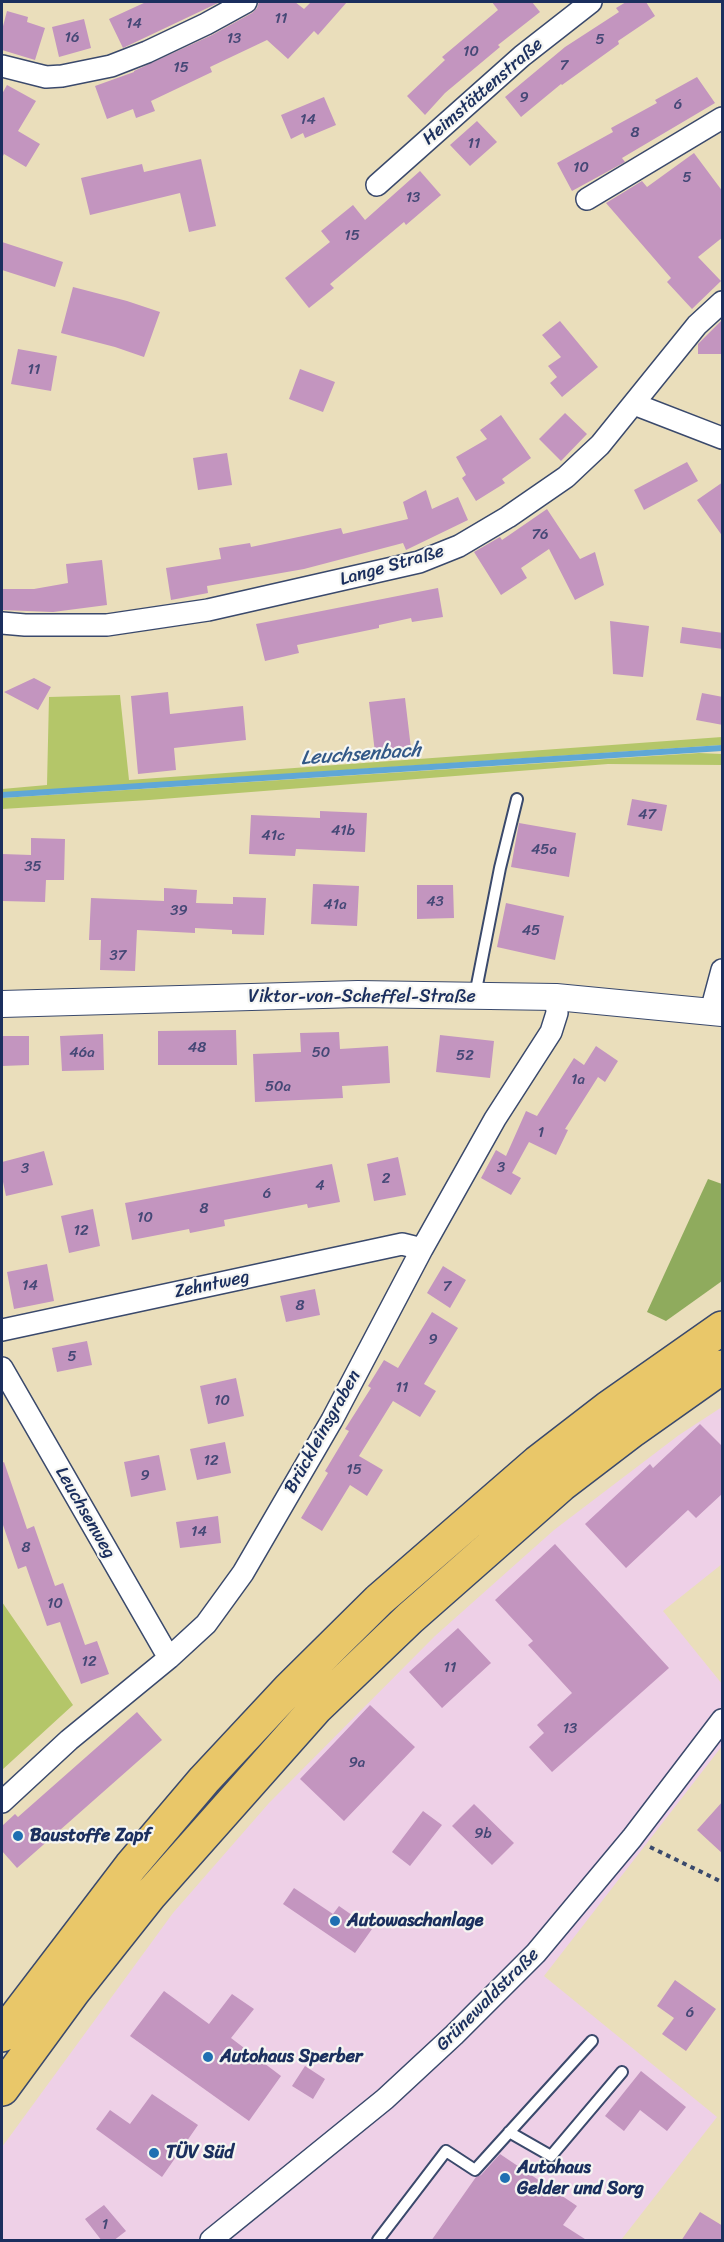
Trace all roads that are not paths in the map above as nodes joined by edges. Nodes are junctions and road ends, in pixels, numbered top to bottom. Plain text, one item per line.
1 (246, 2) edge
2 (591, 2) edge
3 (2, 66) edge
4 (723, 118) edge
5 (377, 185) dead end
6 (586, 199) dead end
7 (723, 302) edge
8 (633, 404) junction
9 (723, 438) edge
10 (2, 623) edge
11 (517, 799) dead end
12 (723, 970) edge
13 (474, 996) junction
14 (556, 997) junction
15 (2, 1004) edge
16 (717, 1012) edge
17 (422, 1249) junction
18 (723, 1328) edge
19 (2, 1330) edge
20 (723, 1367) edge
21 (2, 1368) edge
22 (169, 1658) junction
23 (723, 1720) edge
24 (2, 1802) edge
25 (2, 2035) edge
26 (592, 2041) dead end
27 (622, 2072) dead end
28 (2, 2090) edge
29 (509, 2132) junction
30 (211, 2241) edge
31 (378, 2241) edge

1 - 3 street
2 - 5 street, Heimstättenstraße
4 - 6 street
7 - 8 street, Lange Straße
8 - 9 street
8 - 10 street, Lange Straße
11 - 13 lane
12 - 16 street
13 - 14 street, Viktor-von-Scheffel-Straße
13 - 15 street, Viktor-von-Scheffel-Straße
14 - 16 street, Viktor-von-Scheffel-Straße
14 - 17 street, Brückleinsgraben
17 - 19 street, Zehntweg
17 - 22 street, Brückleinsgraben
18 - 25 highway
20 - 28 highway
21 - 22 street, Leuchsenweg
22 - 24 street, Brückleinsgraben
23 - 30 street, Grünewaldstraße
26 - 29 lane
27 - 29 lane
29 - 31 lane

